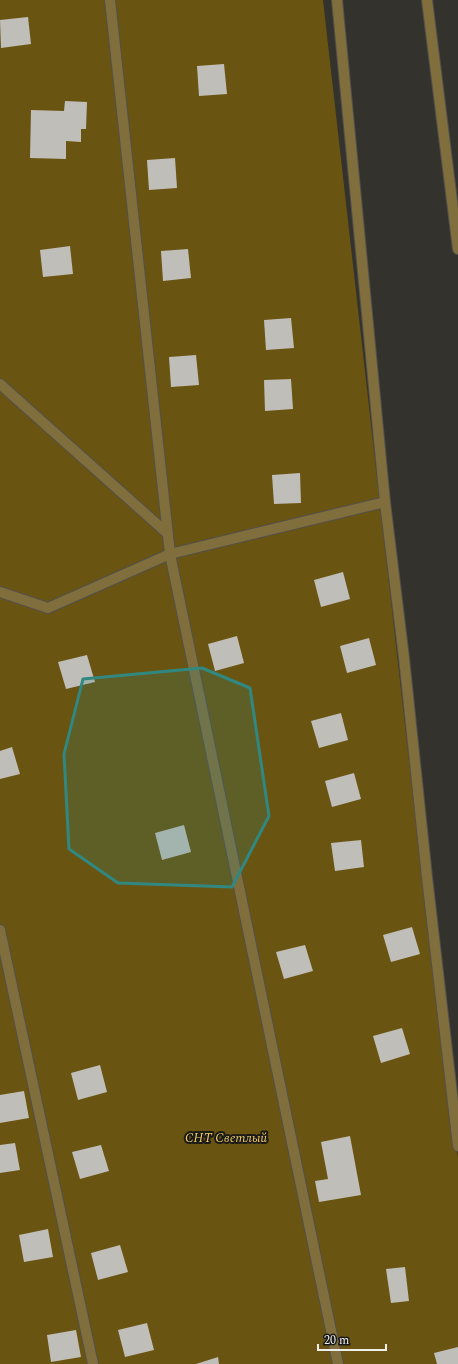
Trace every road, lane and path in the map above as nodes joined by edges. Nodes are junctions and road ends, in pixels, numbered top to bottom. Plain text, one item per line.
1 (110, 0) edge
2 (337, 0) edge
3 (427, 0) edge
4 (458, 249) edge
5 (0, 384) edge
6 (386, 502) junction
7 (167, 533) junction
8 (170, 554) junction
9 (0, 592) edge
10 (0, 930) edge
11 (458, 1146) edge
12 (93, 1364) edge
13 (338, 1364) edge

1 - 7 lane
2 - 6 lane
3 - 4 lane
5 - 7 lane
6 - 8 lane
6 - 11 lane
7 - 8 lane
8 - 9 lane
8 - 13 lane
10 - 12 lane

